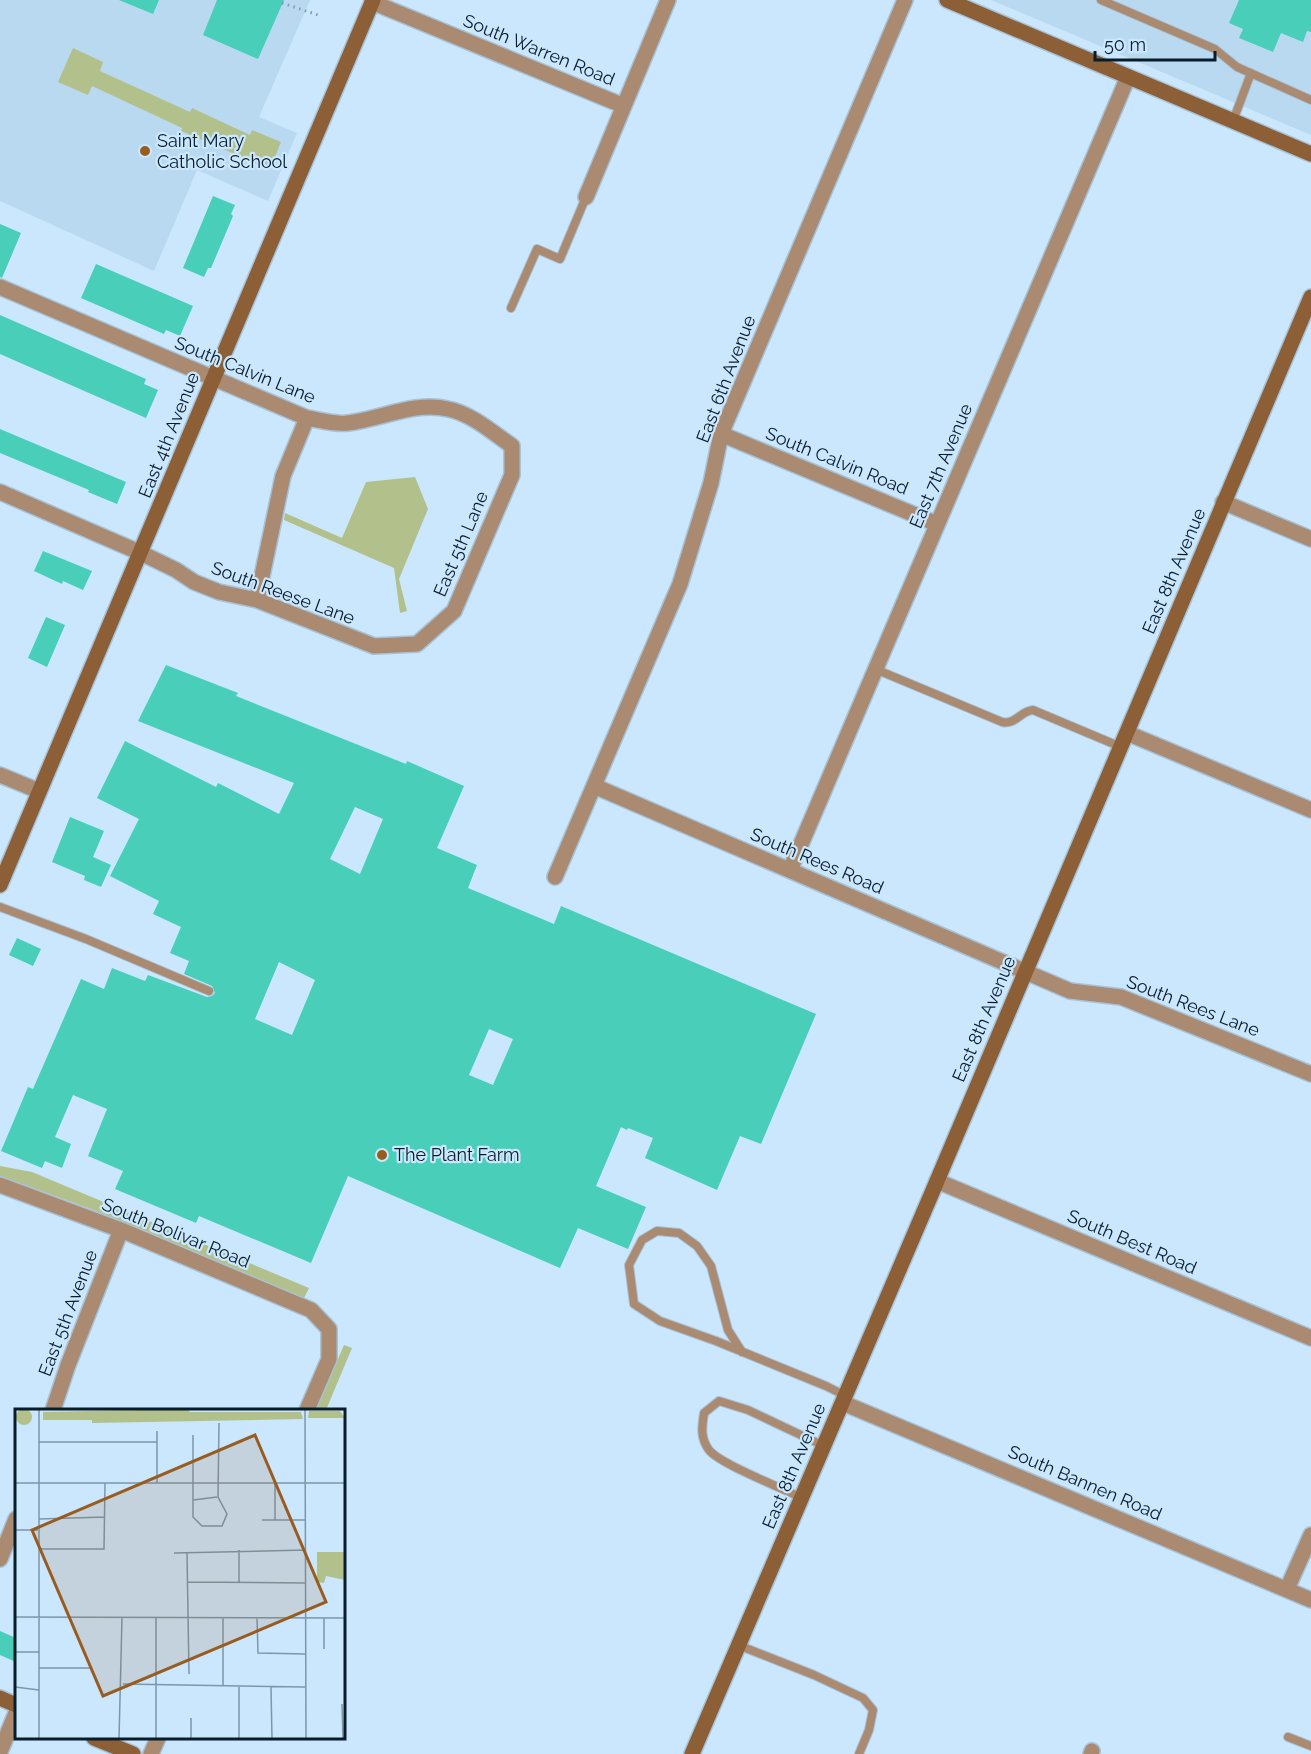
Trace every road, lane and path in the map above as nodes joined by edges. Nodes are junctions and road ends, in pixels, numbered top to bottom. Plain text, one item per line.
1 (668, 0) edge
2 (905, 0) edge
3 (947, 0) edge
4 (1101, 0) edge
5 (373, 1) edge
6 (282, 3) dead end
7 (967, 4) edge
8 (321, 16) dead end
9 (1251, 73) junction
10 (1128, 77) junction
11 (1311, 100) edge
12 (624, 106) junction
13 (1233, 121) junction
14 (1311, 154) edge
15 (586, 197) joint
16 (0, 287) edge
17 (1311, 297) edge
18 (511, 308) dead end
19 (213, 378) junction
20 (307, 418) junction
21 (721, 434) junction
22 (512, 446) joint
23 (0, 492) edge
24 (1223, 502) junction
25 (937, 524) junction
26 (1311, 539) edge
27 (141, 553) junction
28 (257, 600) junction
29 (417, 644) joint
30 (875, 669) junction
31 (1124, 740) junction
32 (0, 775) edge
33 (594, 786) junction
34 (39, 791) junction
35 (1311, 810) edge
36 (790, 870) junction
37 (555, 877) dead end
38 (0, 885) edge
39 (0, 907) edge
40 (1026, 971) junction
41 (209, 991) dead end
42 (1311, 1074) edge
43 (937, 1181) junction
44 (0, 1185) edge
45 (121, 1230) junction
46 (1311, 1338) edge
47 (742, 1352) junction
48 (844, 1399) junction
49 (53, 1409) edge
50 (307, 1409) edge
51 (824, 1446) junction
52 (802, 1498) junction
53 (15, 1522) edge
54 (1311, 1535) edge
55 (0, 1559) edge
56 (1287, 1589) junction
57 (1311, 1600) edge
58 (738, 1645) junction
59 (0, 1698) edge
60 (15, 1705) edge
61 (15, 1715) edge
62 (1288, 1737) dead end
63 (99, 1739) edge
64 (157, 1739) edge
65 (1311, 1746) edge
66 (0, 1752) edge
67 (133, 1754) edge
68 (151, 1754) edge
69 (692, 1754) edge
70 (859, 1754) edge

1 - 12 street
2 - 21 street, East 6th Avenue
3 - 7 street
4 - 9 lane
5 - 12 street, South Warren Road
5 - 19 street, East 4th Avenue
6 - 8 path
7 - 10 street
9 - 11 lane
9 - 13 lane
10 - 13 street
10 - 25 street, East 7th Avenue
12 - 15 street
13 - 14 street
15 - 18 lane
16 - 19 street, South Calvin Lane
17 - 24 street, East 8th Avenue
19 - 20 street, South Calvin Lane
19 - 27 street, East 4th Avenue
20 - 22 street, South Calvin Lane
20 - 28 street
21 - 25 street, South Calvin Road
21 - 33 street, East 6th Avenue
22 - 29 street, East 5th Lane
23 - 27 street, South Reese Lane
24 - 26 street
24 - 31 street, East 8th Avenue
25 - 30 street, East 7th Avenue
27 - 28 street, South Reese Lane
27 - 34 street, East 4th Avenue
28 - 29 street, South Reese Lane
30 - 31 lane
30 - 36 street, East 7th Avenue
31 - 35 street
31 - 40 street, East 8th Avenue
32 - 34 street
33 - 36 street, South Rees Road
33 - 37 street, East 6th Avenue
34 - 38 street, East 4th Avenue
36 - 40 street, South Rees Road
39 - 41 lane
40 - 42 street, South Rees Lane
40 - 43 street, East 8th Avenue
43 - 46 street, South Best Road
43 - 48 street, East 8th Avenue
44 - 45 street, South Bolivar Road
45 - 49 street, East 5th Avenue
45 - 50 street, South Bolivar Road
47 - 47 lane
47 - 48 lane
48 - 51 street, East 8th Avenue
48 - 56 street, South Bannen Road
51 - 52 street, East 8th Avenue
51 - 52 lane
52 - 58 street, East 8th Avenue
53 - 55 street
54 - 56 street
56 - 57 street, South Bannen Road
58 - 69 street, East 8th Avenue
58 - 70 lane
59 - 60 street
61 - 66 street
62 - 65 lane
63 - 67 street
64 - 68 street

